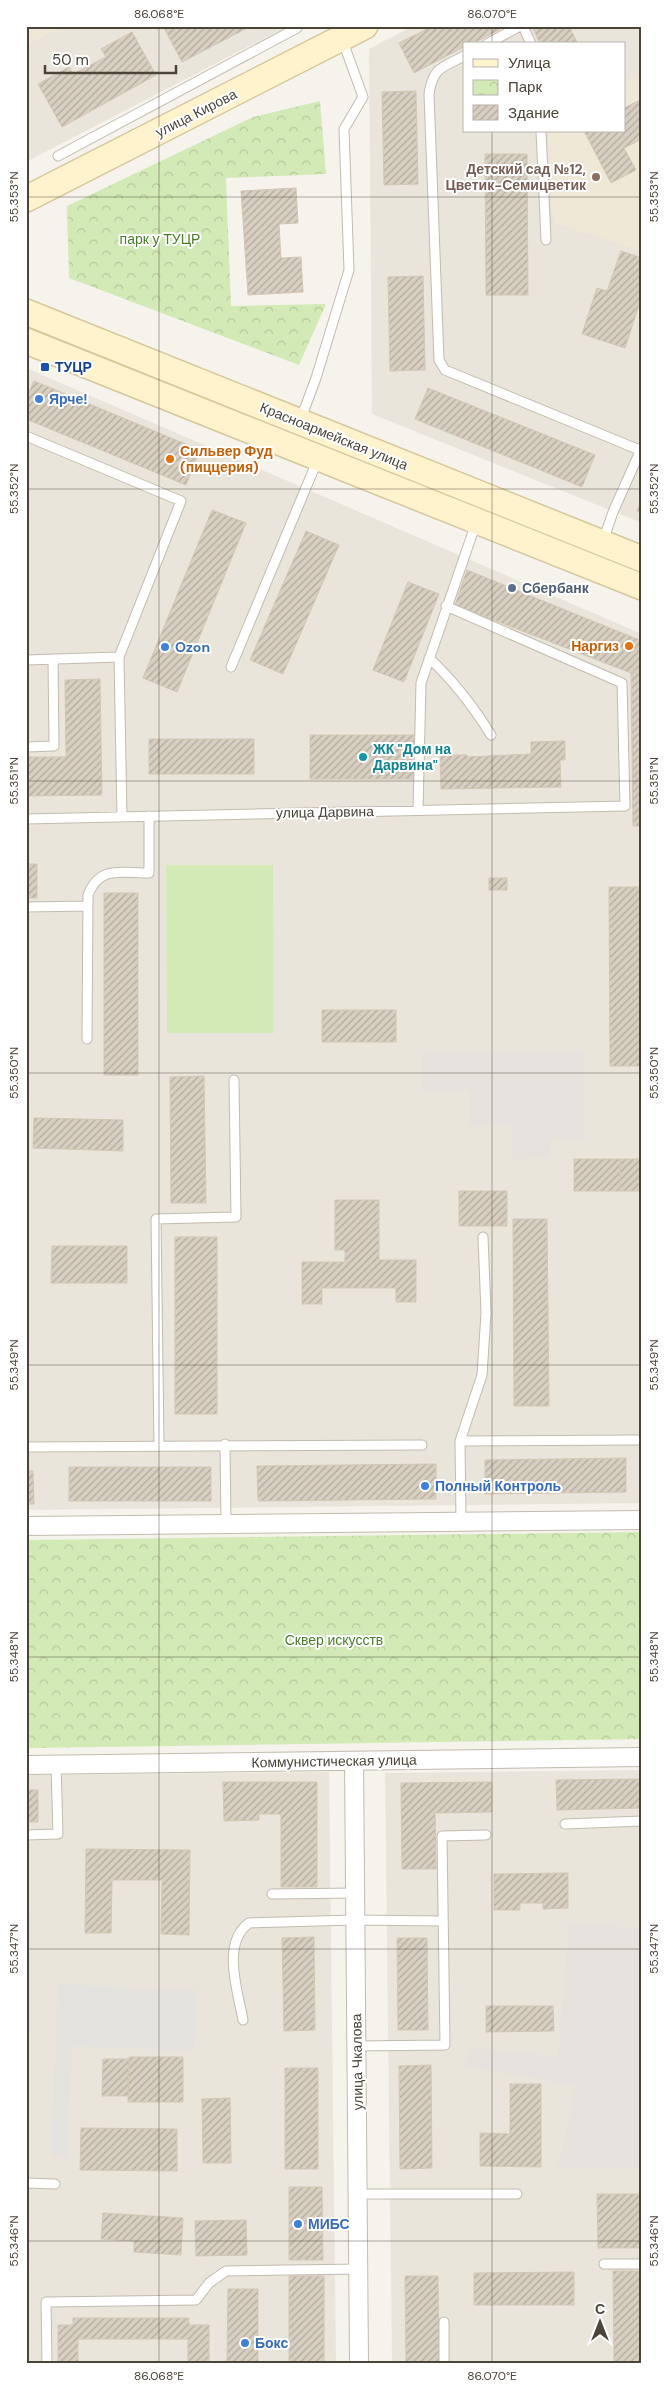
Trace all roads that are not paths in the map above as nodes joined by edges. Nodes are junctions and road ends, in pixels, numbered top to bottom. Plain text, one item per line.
1 (366, 26) edge
2 (521, 26) edge
3 (297, 28) dead end
4 (342, 39) junction
5 (491, 42) edge
6 (530, 42) edge
7 (463, 57) edge
8 (541, 132) edge
9 (58, 156) dead end
10 (28, 199) edge
11 (546, 240) dead end
12 (26, 312) edge
13 (26, 341) edge
14 (300, 422) junction
15 (26, 436) edge
16 (641, 449) edge
17 (319, 456) junction
18 (477, 520) junction
19 (602, 544) junction
20 (642, 559) edge
21 (642, 587) edge
22 (446, 606) junction
23 (119, 656) junction
24 (429, 658) junction
25 (53, 659) junction
26 (26, 660) edge
27 (231, 667) dead end
28 (491, 735) dead end
29 (26, 747) edge
30 (418, 810) junction
31 (149, 816) junction
32 (122, 817) junction
33 (26, 819) edge
34 (88, 906) junction
35 (26, 907) edge
36 (87, 1039) dead end
37 (234, 1080) dead end
38 (483, 1237) dead end
39 (637, 1440) dead end
40 (460, 1441) junction
41 (225, 1444) junction
42 (422, 1444) dead end
43 (159, 1445) junction
44 (26, 1447) edge
45 (642, 1520) edge
46 (461, 1522) junction
47 (226, 1524) junction
48 (26, 1526) edge
49 (642, 1757) edge
50 (354, 1761) junction
51 (26, 1765) edge
52 (56, 1765) junction
53 (642, 1820) edge
54 (565, 1824) dead end
55 (26, 1835) edge
56 (486, 1835) dead end
57 (355, 1893) junction
58 (272, 1894) dead end
59 (355, 1920) junction
60 (443, 1921) junction
61 (243, 2020) dead end
62 (356, 2046) junction
63 (26, 2184) edge
64 (55, 2184) dead end
65 (358, 2194) junction
66 (517, 2194) dead end
67 (604, 2264) dead end
68 (642, 2264) edge
69 (358, 2268) junction
70 (444, 2322) dead end
71 (47, 2363) edge
72 (359, 2363) edge
73 (444, 2363) edge

1 - 4 main road, улица Кирова
2 - 5 lane
2 - 6 lane
3 - 9 lane
4 - 10 main road, улица Кирова
4 - 14 lane
7 - 16 lane
8 - 11 lane
12 - 14 main road, Красноармейская улица
13 - 17 main road, Красноармейская улица
14 - 19 main road, Красноармейская улица
15 - 23 lane
16 - 19 lane
17 - 18 main road, Красноармейская улица
17 - 27 lane
18 - 21 main road, Красноармейская улица
18 - 22 lane
19 - 20 main road, Красноармейская улица
22 - 24 lane
22 - 30 lane, улица Дарвина
23 - 25 lane
23 - 32 lane
24 - 28 lane
24 - 30 lane
25 - 26 lane
25 - 29 lane
30 - 31 lane, улица Дарвина
31 - 32 lane, улица Дарвина
31 - 34 lane
32 - 33 lane, улица Дарвина
34 - 35 lane
34 - 36 lane
37 - 43 lane
38 - 40 lane
39 - 40 lane
40 - 46 lane
41 - 42 lane
41 - 43 lane
41 - 47 lane
43 - 44 lane
45 - 46 street
46 - 47 street
47 - 48 street
49 - 50 street, Коммунистическая улица
50 - 52 street, Коммунистическая улица
50 - 57 street, улица Чкалова
51 - 52 street, Коммунистическая улица
52 - 55 lane
53 - 54 lane
56 - 60 lane
57 - 58 lane
57 - 59 street, улица Чкалова
59 - 60 lane
59 - 61 lane
59 - 62 street, улица Чкалова
60 - 62 lane
62 - 65 street, улица Чкалова
63 - 64 lane
65 - 66 lane
65 - 69 street, улица Чкалова
67 - 68 lane
69 - 71 lane
69 - 72 street, улица Чкалова
70 - 73 lane

